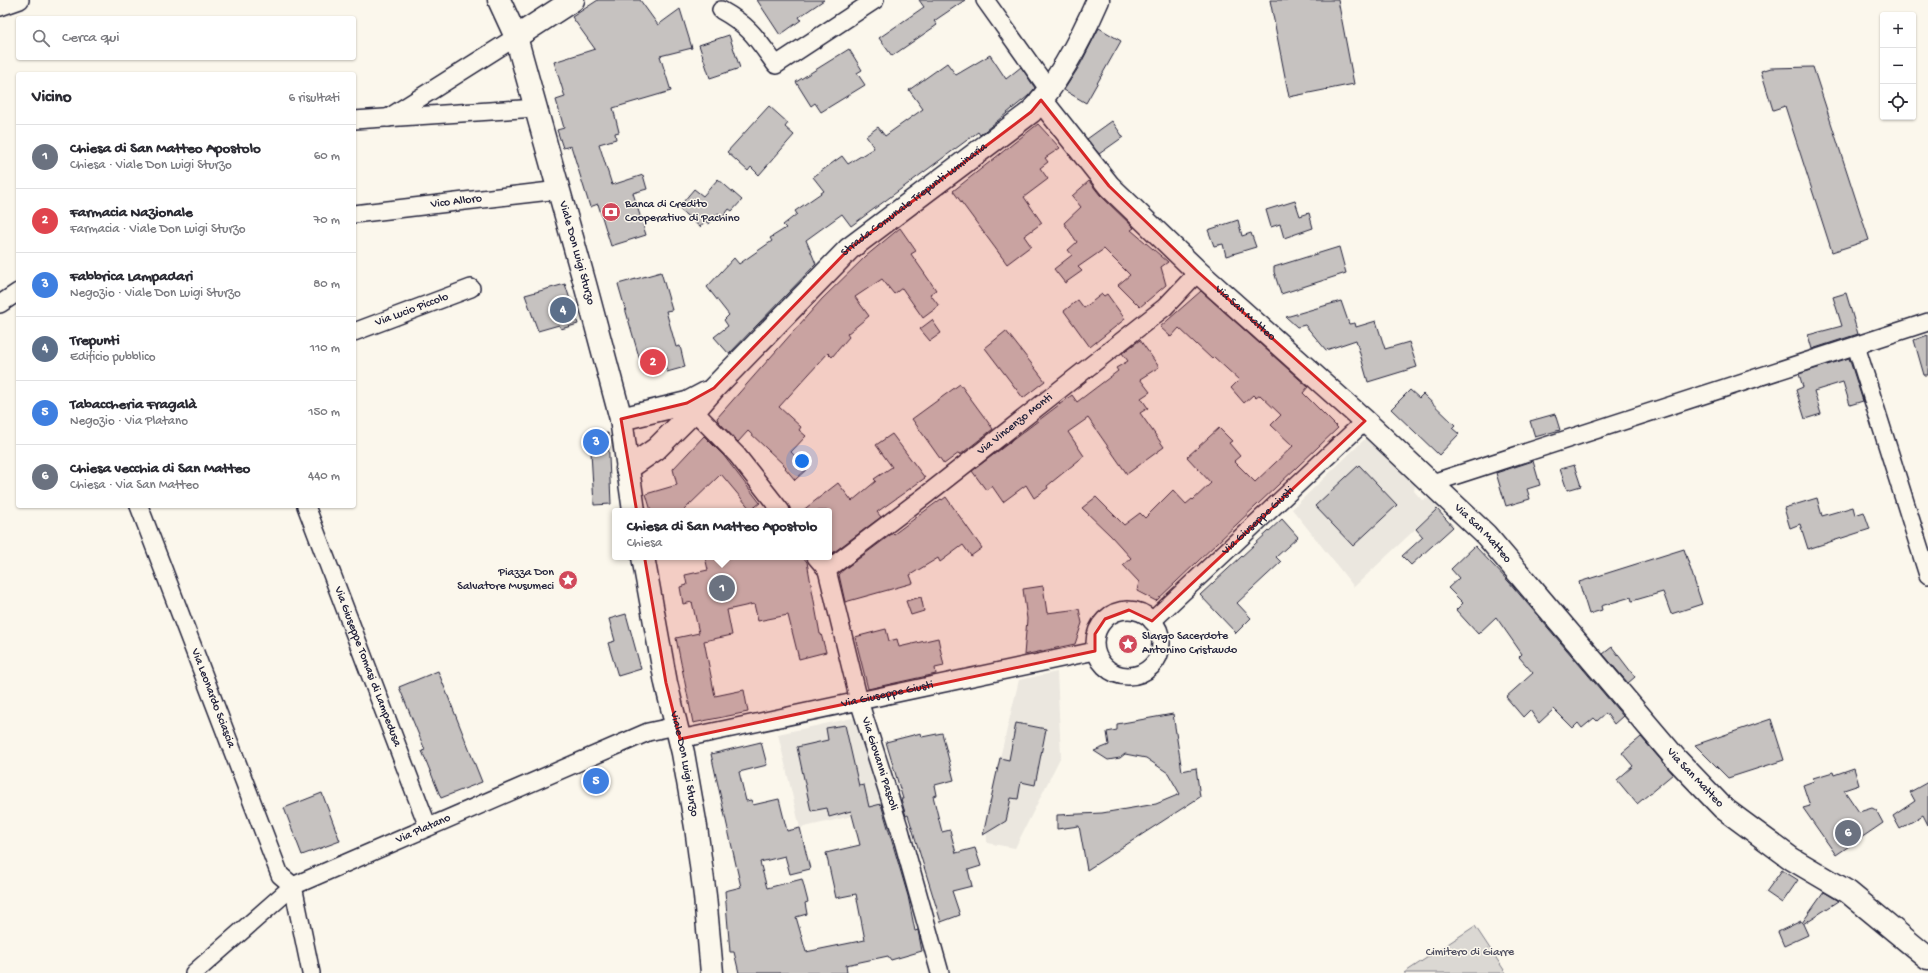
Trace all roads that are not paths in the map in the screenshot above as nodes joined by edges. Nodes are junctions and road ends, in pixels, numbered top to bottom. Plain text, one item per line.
1 (20, 0) edge
2 (499, 0) edge
3 (573, 0) edge
4 (875, 0) edge
5 (985, 0) edge
6 (1098, 0) edge
7 (0, 7) edge
8 (721, 10) dead end
9 (516, 37) junction
10 (1045, 95) junction
11 (536, 108) junction
12 (385, 119) junction
13 (356, 120) edge
14 (559, 190) junction
15 (356, 214) edge
16 (1198, 272) junction
17 (471, 288) dead end
18 (16, 293) edge
19 (0, 304) edge
20 (1928, 322) edge
21 (356, 331) edge
22 (1856, 346) junction
23 (714, 388) junction
24 (694, 411) junction
25 (621, 419) junction
26 (1365, 421) junction
27 (627, 469) junction
28 (1432, 483) junction
29 (140, 508) edge
30 (307, 508) edge
31 (634, 508) edge
32 (779, 508) edge
33 (644, 560) edge
34 (819, 560) edge
35 (827, 570) junction
36 (1928, 575) edge
37 (1152, 621) junction
38 (1095, 651) junction
39 (859, 701) junction
40 (678, 732) junction
41 (428, 827) junction
42 (293, 886) junction
43 (1928, 958) edge
44 (194, 973) edge
45 (311, 973) edge
46 (712, 973) edge
47 (940, 973) edge

1 - 7 street
2 - 9 main road, Viale Don Luigi Sturzo
3 - 9 main road
4 - 8 street
5 - 10 street, Via San Matteo
6 - 10 main road, Strada Comunale Trepunti-Luminaria
9 - 11 main road, Viale Don Luigi Sturzo
9 - 12 street
10 - 16 main road, Via San Matteo
10 - 23 main road, Strada Comunale Trepunti-Luminaria
11 - 12 street
11 - 14 main road, Viale Don Luigi Sturzo
12 - 13 street
14 - 15 street, Vico Alloro
14 - 25 main road, Viale Don Luigi Sturzo
16 - 26 main road, Via San Matteo
16 - 35 street, Via Vincenzo Monti
17 - 21 street, Via Lucio Piccolo
18 - 19 street
20 - 22 street
22 - 28 street
22 - 36 street
23 - 24 main road
23 - 25 main road
24 - 27 main road
24 - 32 street
25 - 27 main road, Viale Don Luigi Sturzo
26 - 28 main road, Via San Matteo
26 - 37 street, Via Giuseppe Giusti
27 - 31 main road, Viale Don Luigi Sturzo
28 - 43 main road, Via San Matteo
29 - 42 street, Via Leonardo Sciascia
30 - 41 street, Via Giuseppe Tomasi di Lampedusa
33 - 40 main road, Viale Don Luigi Sturzo
34 - 35 street, Via Giovanni Pascoli
35 - 39 street, Via Giovanni Pascoli
37 - 38 street
37 - 38 street
38 - 39 street, Via Giuseppe Giusti
39 - 40 street, Via Giuseppe Giusti
39 - 47 street, Via Giovanni Pascoli
40 - 41 street, Via Platano
40 - 46 main road, Viale Don Luigi Sturzo
41 - 42 street, Via Platano
42 - 44 street, Via Platano
42 - 45 street

